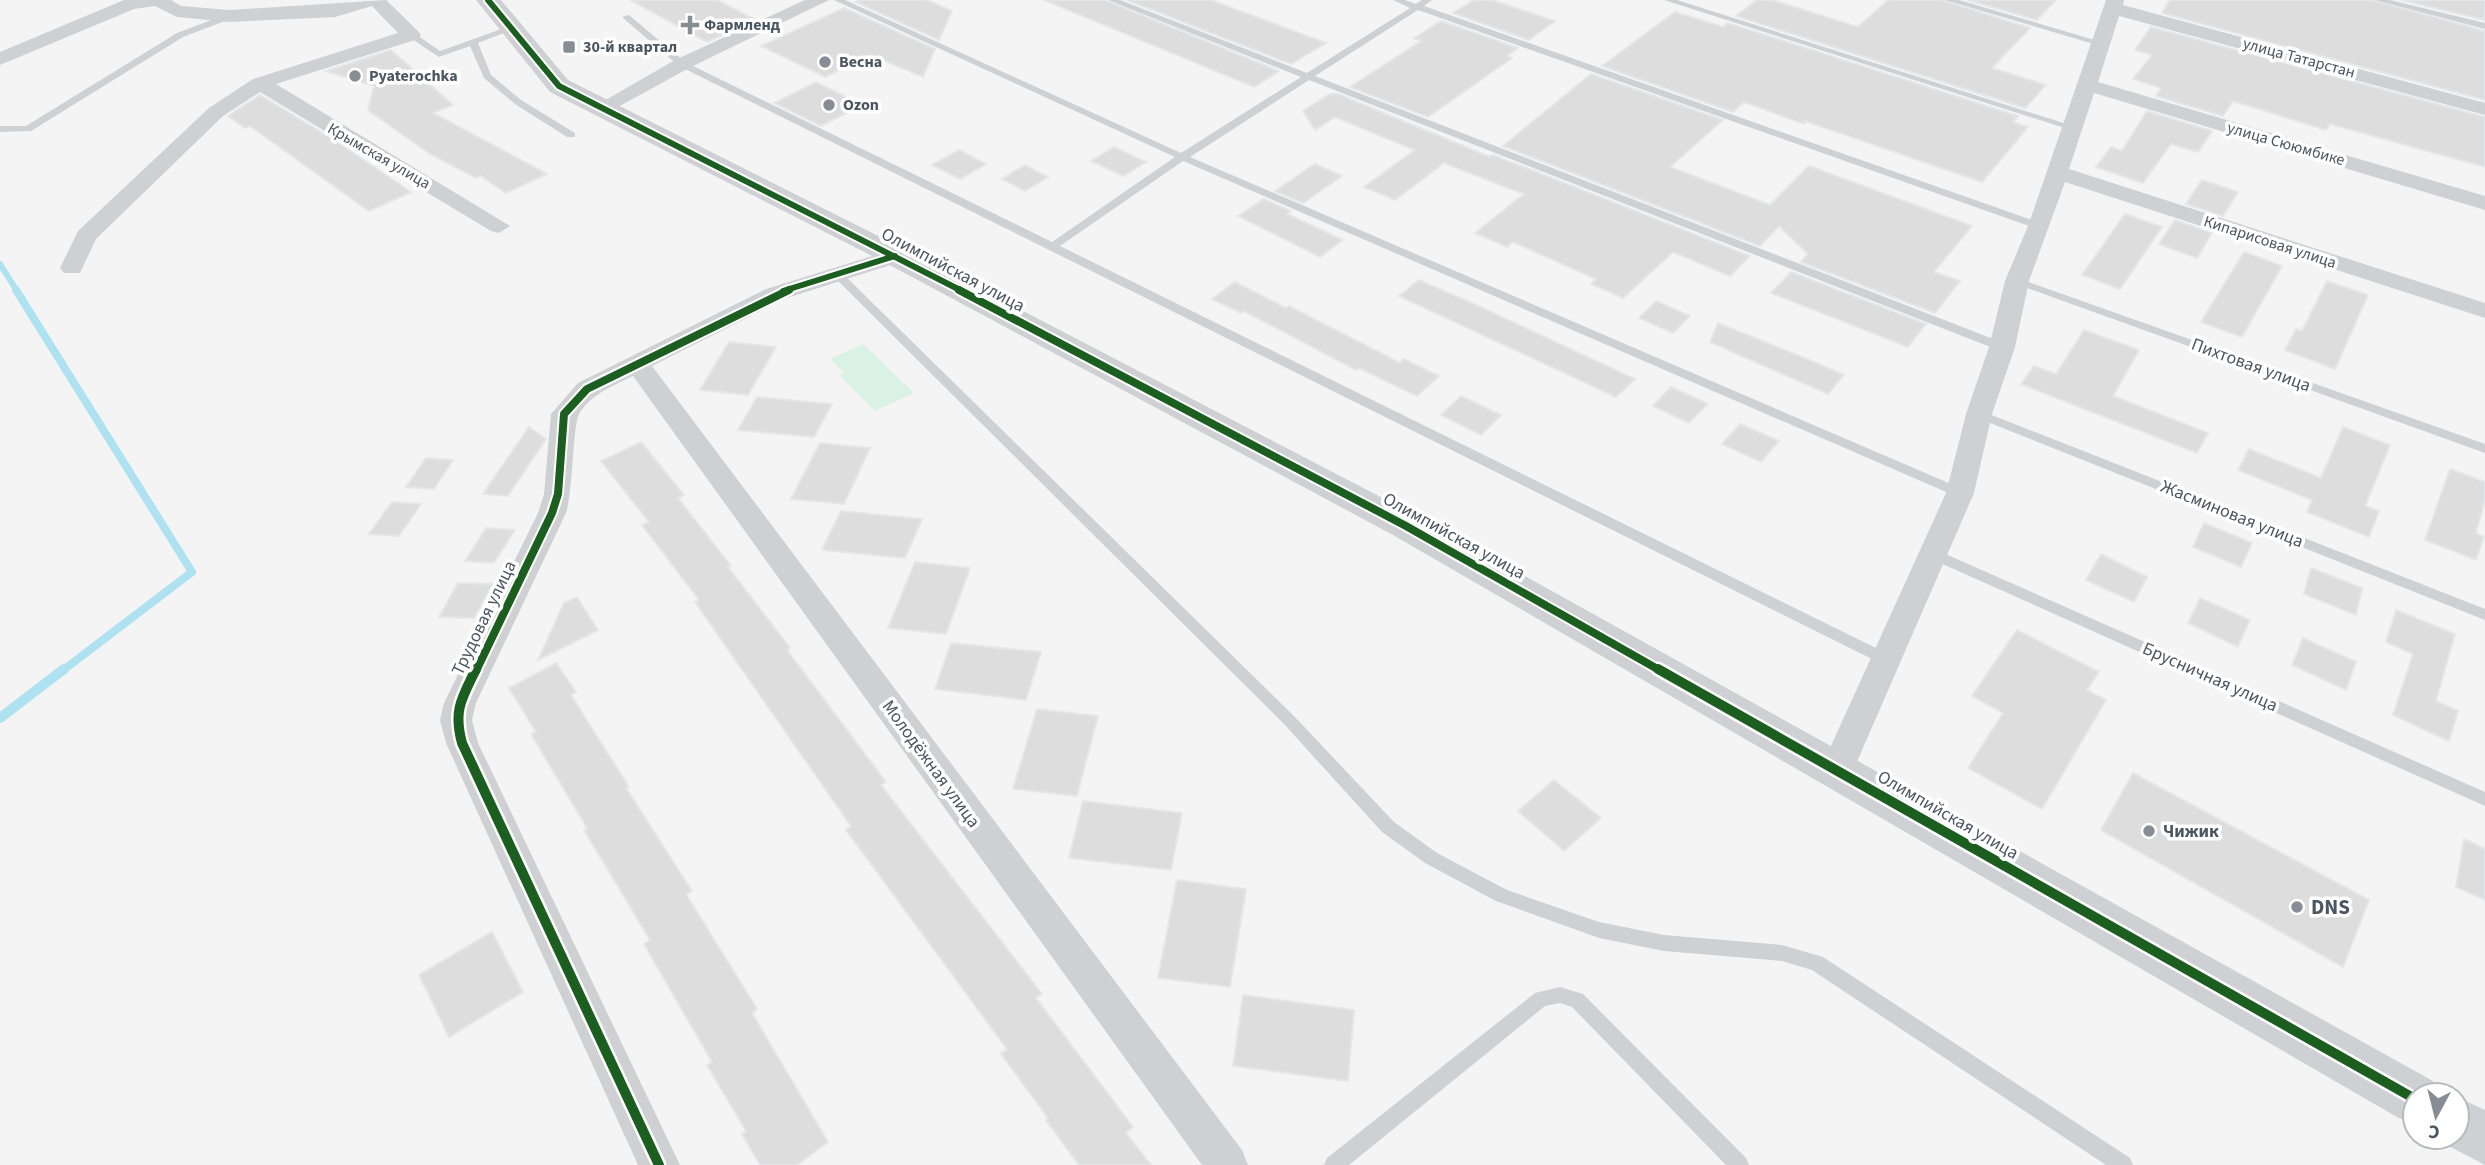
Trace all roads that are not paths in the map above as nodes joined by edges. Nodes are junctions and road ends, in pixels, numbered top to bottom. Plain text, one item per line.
1 (375, 0) edge
2 (820, 0) edge
3 (838, 0) edge
4 (1112, 0) edge
5 (1397, 0) edge
6 (1428, 0) edge
7 (1668, 0) edge
8 (1949, 0) edge
9 (2379, 0) edge
10 (2114, 4) edge
11 (1416, 6) junction
12 (499, 15) edge
13 (230, 16) junction
14 (626, 17) dead end
15 (2485, 26) edge
16 (411, 35) junction
17 (2100, 43) junction
18 (474, 44) junction
19 (0, 59) edge
20 (682, 64) junction
21 (1308, 75) junction
22 (260, 83) junction
23 (2087, 85) junction
24 (600, 109) junction
25 (2485, 109) edge
26 (2074, 128) junction
27 (0, 129) edge
28 (570, 135) dead end
29 (1182, 157) junction
30 (2055, 172) junction
31 (2485, 203) edge
32 (499, 226) dead end
33 (2039, 226) junction
34 (1052, 247) junction
35 (895, 256) junction
36 (72, 268) dead end
37 (836, 273) junction
38 (2017, 281) junction
39 (2485, 311) edge
40 (2002, 347) junction
41 (636, 362) junction
42 (1979, 414) junction
43 (2485, 449) edge
44 (1959, 493) junction
45 (1934, 554) junction
46 (2485, 615) edge
47 (1887, 660) junction
48 (1837, 770) junction
49 (2485, 799) edge
50 (2401, 1091) edge
51 (659, 1165) edge
52 (1227, 1165) edge
53 (1334, 1165) edge
54 (1739, 1165) edge
55 (2123, 1165) edge

1 - 13 street
1 - 16 street
2 - 20 street
3 - 29 lane
4 - 21 lane
5 - 11 lane
6 - 11 lane
7 - 26 lane
8 - 17 lane
9 - 15 lane
10 - 17 street
10 - 25 street, улица Татарстан
11 - 21 lane
11 - 33 lane
12 - 18 lane
12 - 24 street, Олимпийская улица
13 - 19 street
13 - 27 lane
14 - 20 lane
16 - 18 lane
16 - 22 street
17 - 23 street
18 - 28 lane
20 - 24 street
20 - 34 lane
21 - 29 lane
21 - 40 lane
22 - 32 street, Крымская улица
22 - 36 street
23 - 26 street
23 - 31 street, улица Сююмбике
24 - 35 street, Олимпийская улица
26 - 30 street
29 - 34 lane
29 - 44 lane
30 - 33 street
30 - 39 street, Кипарисовая улица
33 - 38 street
34 - 47 lane
35 - 37 street, Трудовая улица
35 - 48 street, Олимпийская улица
37 - 41 street, Трудовая улица
37 - 55 lane
38 - 40 street
38 - 43 lane, Пихтовая улица
40 - 42 street
41 - 51 street, Трудовая улица
41 - 52 street, Молодёжная улица
42 - 44 street
42 - 46 lane, Жасминовая улица
44 - 45 street
45 - 47 street
45 - 49 lane, Брусничная улица
47 - 48 street
48 - 50 street, Олимпийская улица
53 - 54 lane

